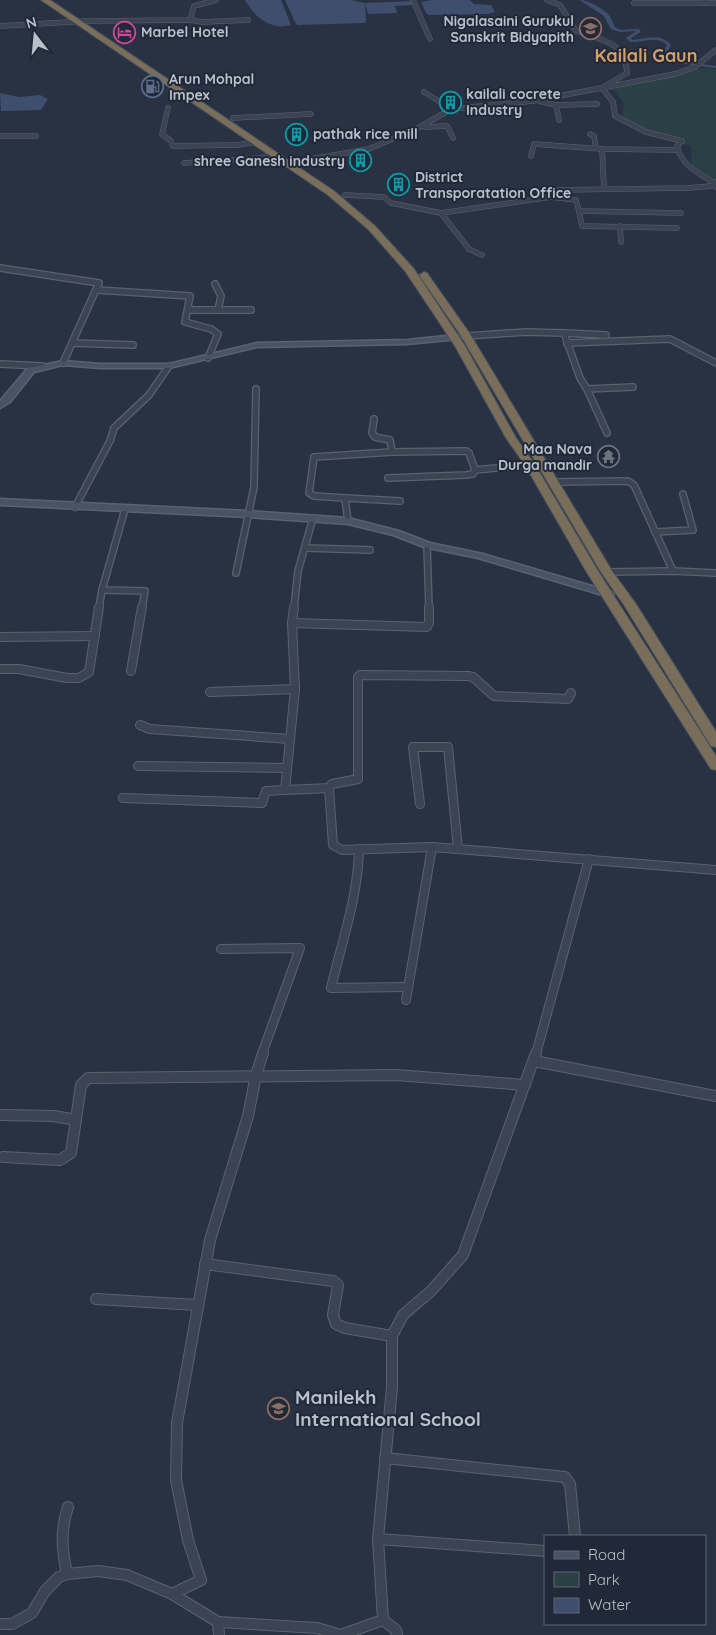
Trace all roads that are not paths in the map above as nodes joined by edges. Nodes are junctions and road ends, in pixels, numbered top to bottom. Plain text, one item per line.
1 (45, 0) edge
2 (55, 0) edge
3 (216, 0) edge
4 (413, 0) edge
5 (547, 0) edge
6 (704, 1) edge
7 (664, 2) edge
8 (634, 3) dead end
9 (716, 3) edge
10 (190, 20) junction
11 (248, 20) dead end
12 (87, 21) junction
13 (78, 23) junction
14 (0, 26) edge
15 (430, 39) dead end
16 (716, 50) edge
17 (602, 88) junction
18 (424, 92) dead end
19 (535, 100) junction
20 (597, 104) dead end
21 (556, 105) junction
22 (168, 108) dead end
23 (451, 109) junction
24 (310, 114) dead end
25 (229, 120) junction
26 (559, 120) dead end
27 (420, 127) junction
28 (590, 134) dead end
29 (0, 136) edge
30 (36, 136) dead end
31 (453, 138) dead end
32 (255, 142) junction
33 (596, 148) junction
34 (602, 149) junction
35 (677, 150) junction
36 (274, 154) junction
37 (531, 156) dead end
38 (292, 162) junction
39 (184, 163) dead end
40 (716, 184) edge
41 (604, 188) junction
42 (345, 195) junction
43 (551, 197) junction
44 (579, 211) junction
45 (441, 213) junction
46 (681, 213) dead end
47 (620, 226) junction
48 (677, 228) dead end
49 (622, 242) dead end
50 (482, 255) dead end
51 (0, 268) edge
52 (215, 284) dead end
53 (97, 290) junction
54 (188, 310) junction
55 (218, 310) junction
56 (251, 310) dead end
57 (564, 333) junction
58 (606, 335) dead end
59 (466, 336) junction
60 (455, 338) junction
61 (72, 343) junction
62 (567, 343) junction
63 (133, 345) dead end
64 (208, 358) junction
65 (64, 363) junction
66 (716, 363) edge
67 (0, 364) edge
68 (42, 366) junction
69 (169, 366) junction
70 (634, 387) dead end
71 (256, 389) dead end
72 (587, 389) junction
73 (0, 405) edge
74 (374, 420) dead end
75 (606, 433) dead end
76 (392, 452) junction
77 (530, 465) junction
78 (475, 470) junction
79 (388, 478) dead end
80 (554, 482) junction
81 (683, 494) dead end
82 (345, 498) junction
83 (400, 501) dead end
84 (0, 502) edge
85 (75, 507) junction
86 (124, 509) junction
87 (248, 514) junction
88 (314, 518) junction
89 (348, 521) junction
90 (655, 532) junction
91 (427, 545) junction
92 (306, 548) junction
93 (370, 550) dead end
94 (673, 571) junction
95 (608, 572) junction
96 (236, 573) dead end
97 (716, 573) edge
98 (102, 590) junction
99 (608, 594) junction
100 (292, 623) junction
101 (95, 636) junction
102 (0, 637) edge
103 (0, 669) edge
104 (131, 672) dead end
105 (294, 690) junction
106 (210, 692) dead end
107 (571, 693) dead end
108 (140, 725) dead end
109 (290, 739) junction
110 (716, 743) edge
111 (138, 766) dead end
112 (716, 766) edge
113 (287, 768) junction
114 (329, 788) junction
115 (285, 790) junction
116 (123, 798) dead end
117 (420, 804) dead end
118 (432, 847) junction
119 (359, 849) junction
120 (458, 849) junction
121 (589, 859) junction
122 (716, 870) edge
123 (222, 949) dead end
124 (407, 988) junction
125 (406, 1000) dead end
126 (534, 1061) junction
127 (256, 1075) junction
128 (525, 1085) junction
129 (716, 1096) edge
130 (0, 1115) edge
131 (76, 1120) junction
132 (3, 1157) dead end
133 (205, 1264) junction
134 (96, 1299) dead end
135 (197, 1305) junction
136 (392, 1336) junction
137 (385, 1458) junction
138 (68, 1507) dead end
139 (575, 1535) edge
140 (378, 1539) junction
141 (544, 1551) edge
142 (67, 1574) junction
143 (172, 1594) junction
144 (382, 1620) junction
145 (218, 1622) junction
146 (0, 1624) edge
147 (219, 1635) edge
148 (397, 1635) edge

1 - 13 highway
2 - 12 highway
3 - 10 street
4 - 15 street
5 - 17 street
6 - 7 street
6 - 9 street
7 - 8 street
10 - 11 street
10 - 12 street
12 - 13 street
12 - 25 highway
13 - 14 street
13 - 25 highway
16 - 17 street
17 - 19 street
17 - 35 street
18 - 23 street
19 - 21 street
19 - 23 street
20 - 21 street
21 - 26 street
22 - 32 street
23 - 27 street
24 - 25 street
25 - 32 highway
25 - 38 highway
27 - 31 street
27 - 38 street
28 - 33 street
29 - 30 street
32 - 36 highway
33 - 34 street
33 - 37 street
34 - 35 street
34 - 41 street
35 - 40 street
36 - 38 highway
36 - 39 street
38 - 42 highway
38 - 60 highway
40 - 41 street
41 - 43 street
42 - 45 street
42 - 59 highway
43 - 44 street
43 - 45 street
44 - 46 street
44 - 47 street
45 - 50 street
47 - 48 street
47 - 49 street
51 - 53 street
52 - 55 street
53 - 54 street
53 - 61 street
54 - 55 street
54 - 64 street
55 - 56 street
57 - 58 street
57 - 59 street
57 - 62 street
59 - 60 main road
59 - 80 highway
60 - 64 main road
60 - 77 highway
61 - 63 street
61 - 65 street
62 - 66 street
62 - 72 street
64 - 69 main road
65 - 68 main road
65 - 69 main road
67 - 68 street
68 - 73 main road
69 - 85 street
70 - 72 street
71 - 87 street
72 - 75 street
74 - 76 street
76 - 78 street
76 - 82 street
77 - 78 street
77 - 99 highway
78 - 79 street
80 - 90 street
80 - 95 highway
81 - 90 street
82 - 83 street
82 - 89 street
84 - 85 main road
85 - 86 main road
86 - 87 main road
86 - 98 street
87 - 88 main road
87 - 96 street
88 - 89 main road
88 - 92 street
89 - 91 main road
90 - 94 street
91 - 99 main road
91 - 100 street
92 - 93 street
92 - 100 street
94 - 95 street
94 - 97 street
95 - 110 highway
98 - 101 street
98 - 104 street
99 - 112 highway
100 - 105 street
101 - 102 street
101 - 103 street
105 - 106 street
105 - 109 street
107 - 114 street
108 - 109 street
109 - 113 street
111 - 113 street
113 - 115 street
114 - 115 street
114 - 119 street
115 - 116 street
117 - 120 street
118 - 119 street
118 - 120 street
118 - 124 street
119 - 124 street
120 - 121 street
121 - 122 street
121 - 126 street
123 - 127 street
124 - 125 street
126 - 128 street
126 - 129 street
127 - 128 street
127 - 131 street
127 - 133 street
128 - 136 street
130 - 131 street
131 - 132 street
133 - 135 street
133 - 136 street
134 - 135 street
135 - 143 street
136 - 137 street
137 - 139 street
137 - 140 street
138 - 142 street
140 - 141 street
140 - 144 street
142 - 143 street
142 - 146 street
143 - 145 street
144 - 145 street
144 - 148 street
145 - 147 street

